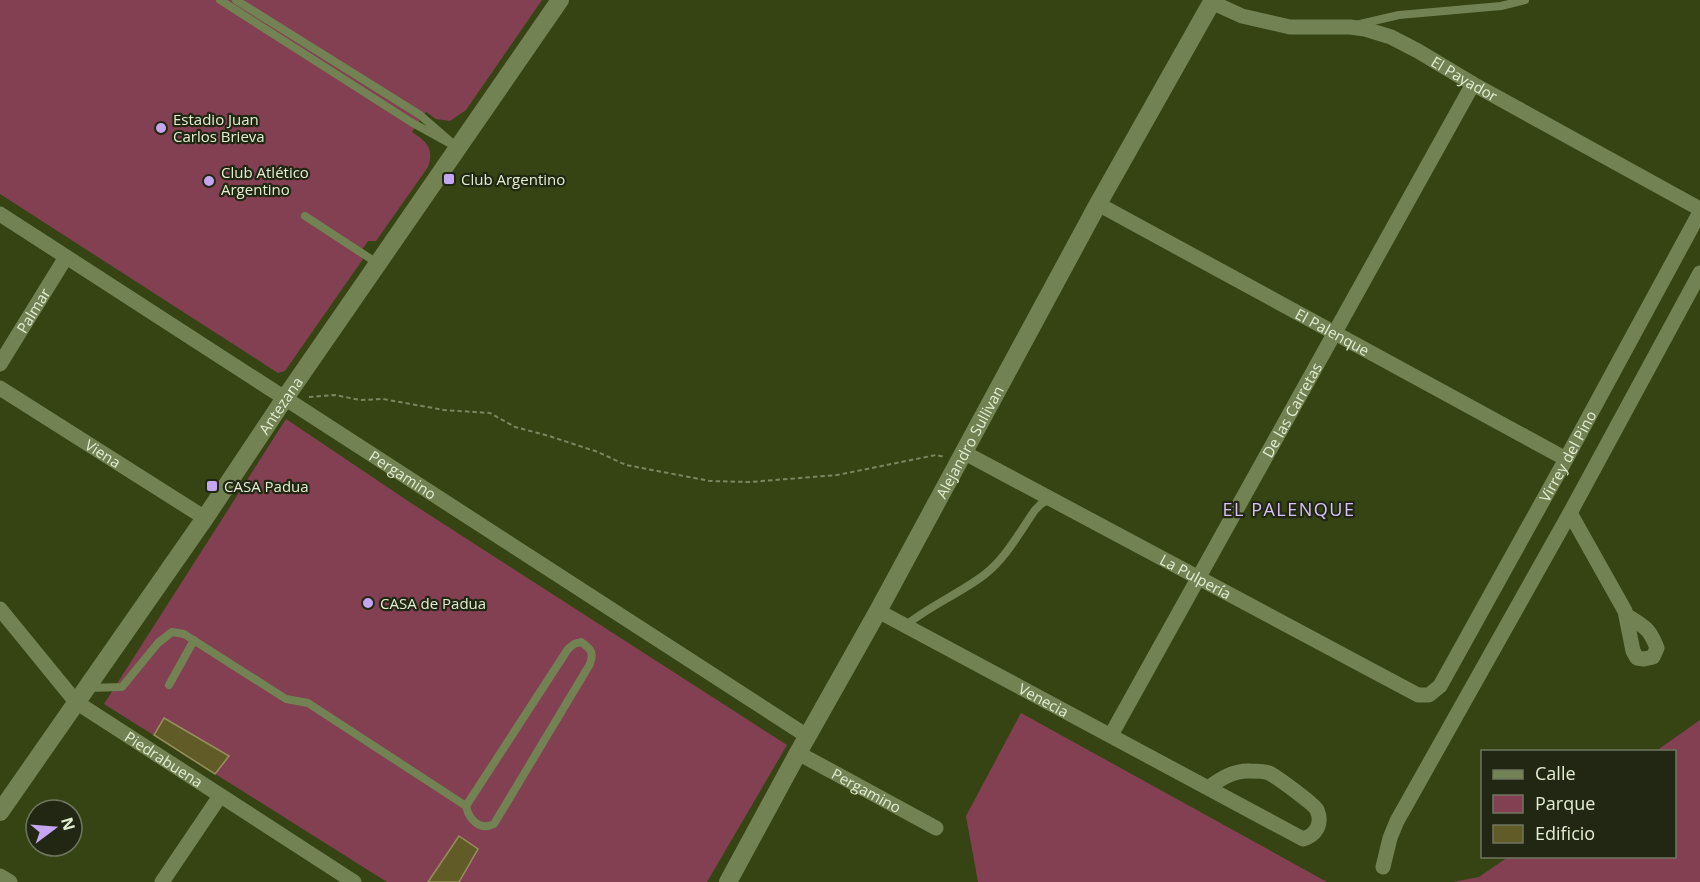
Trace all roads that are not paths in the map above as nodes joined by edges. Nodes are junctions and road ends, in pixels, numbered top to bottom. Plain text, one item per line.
1 (220, 0) edge
2 (236, 0) edge
3 (560, 0) edge
4 (1525, 0) edge
5 (1212, 1) edge
6 (1350, 27) junction
7 (1473, 84) junction
8 (458, 148) junction
9 (1098, 204) junction
10 (1700, 211) edge
11 (0, 214) edge
12 (305, 216) dead end
13 (66, 257) junction
14 (378, 264) junction
15 (1700, 273) edge
16 (1336, 333) junction
17 (0, 364) edge
18 (0, 388) edge
19 (285, 398) junction
20 (960, 457) junction
21 (1566, 459) junction
22 (1051, 498) junction
23 (1570, 513) junction
24 (204, 518) junction
25 (1197, 578) junction
26 (0, 609) edge
27 (878, 610) junction
28 (1626, 615) dead end
29 (905, 626) junction
30 (194, 640) junction
31 (169, 685) dead end
32 (81, 695) junction
33 (1429, 695) joint
34 (1111, 735) junction
35 (807, 736) junction
36 (798, 753) junction
37 (1208, 788) junction
38 (220, 796) junction
39 (466, 806) junction
40 (0, 812) edge
41 (936, 828) dead end
42 (1383, 867) dead end
43 (0, 876) edge
44 (10, 882) edge
45 (162, 882) edge
46 (354, 882) edge
47 (728, 882) edge

1 - 8 lane
2 - 8 lane
3 - 8 street, Antezana
4 - 6 lane
5 - 6 street, El Payador
5 - 9 street, Alejandro Sullivan
6 - 7 street, El Payador
7 - 10 street, El Payador
7 - 16 street, De las Carretas
8 - 14 street, Antezana
9 - 16 street, El Palenque
9 - 20 street, Alejandro Sullivan
10 - 21 street, Virrey del Pino
11 - 13 street, Pergamino
12 - 14 lane
13 - 17 street, Palmar
13 - 19 street, Pergamino
14 - 19 street, Antezana
15 - 23 street
16 - 21 street, El Palenque
16 - 25 street, De las Carretas
18 - 24 street, Viena
19 - 24 street, Antezana
19 - 35 street, Pergamino
20 - 22 street, La Pulpería
20 - 27 street, Alejandro Sullivan
21 - 33 street, Virrey del Pino
22 - 25 street, La Pulpería
22 - 29 lane
23 - 28 street
23 - 42 street
24 - 32 street, Antezana
25 - 33 street, La Pulpería
25 - 34 street, De las Carretas
26 - 32 street, Piedrabuena
27 - 29 street, Venecia
27 - 35 street, Alejandro Sullivan
29 - 34 street, Venecia
30 - 31 lane
30 - 32 lane
30 - 39 lane
32 - 38 street, Piedrabuena
32 - 40 street, Antezana
34 - 37 street, Venecia
35 - 36 street, Alejandro Sullivan
36 - 41 street, Pergamino
36 - 47 street, Alejandro Sullivan
37 - 37 street, Venecia
38 - 45 street
38 - 46 street, Piedrabuena
39 - 39 lane
43 - 44 street

